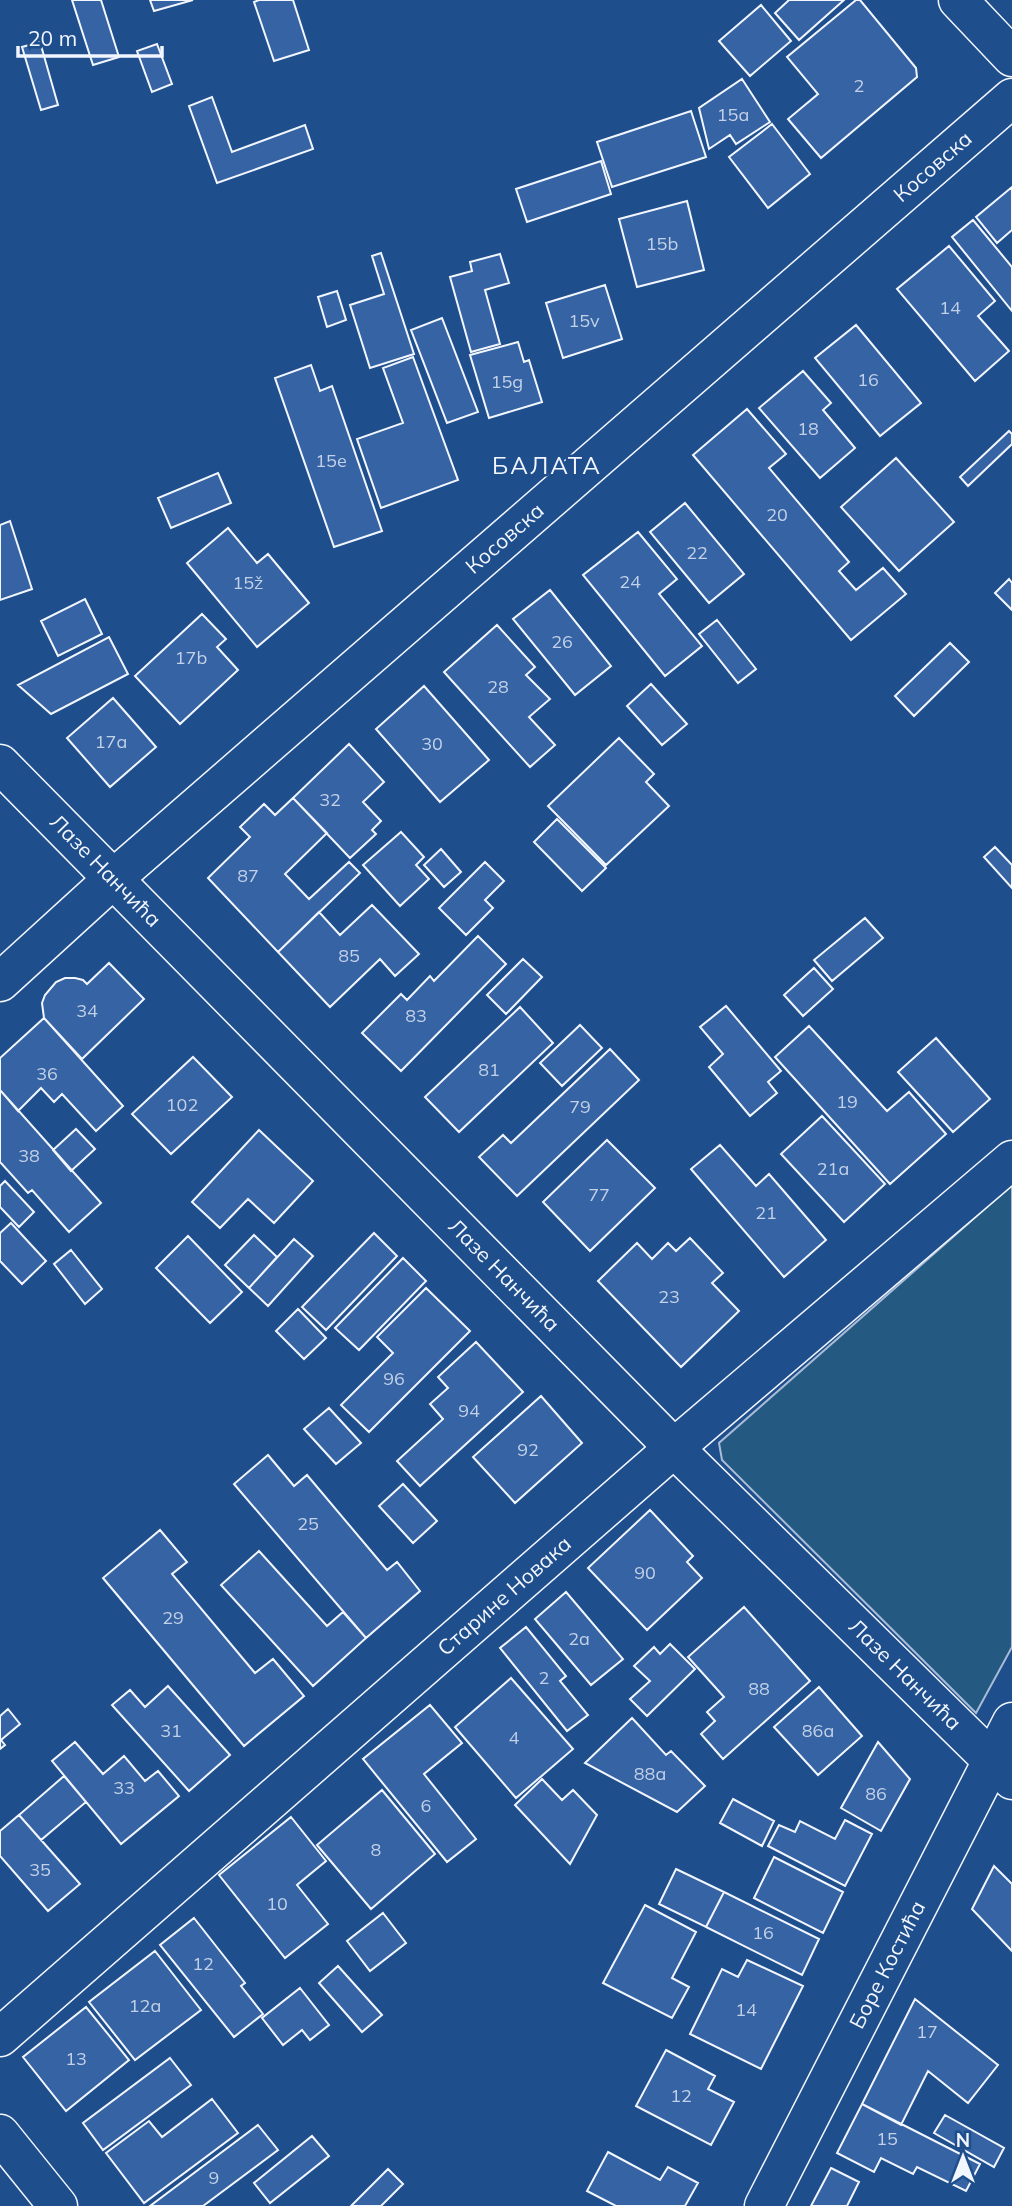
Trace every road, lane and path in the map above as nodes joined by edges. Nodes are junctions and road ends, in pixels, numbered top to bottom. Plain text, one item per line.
1 (958, 0) edge
2 (1012, 57) edge
3 (1012, 98) edge
4 (0, 764) edge
5 (113, 879) junction
6 (0, 982) edge
7 (1012, 1160) edge
8 (674, 1448) junction
9 (1012, 1722) edge
10 (1003, 1770) edge
11 (0, 2037) edge
12 (0, 2134) edge
13 (58, 2206) edge
14 (764, 2206) edge

1 - 2 street
3 - 5 street, Косовска
4 - 5 street, Лазе Нанчића
5 - 6 street, Косовска
5 - 8 street, Лазе Нанчића
7 - 8 street, Старине Новака
8 - 10 street, Лазе Нанчића
8 - 11 street, Старине Новака
9 - 10 street, Боре Костића
10 - 14 street, Боре Костића
12 - 13 street

